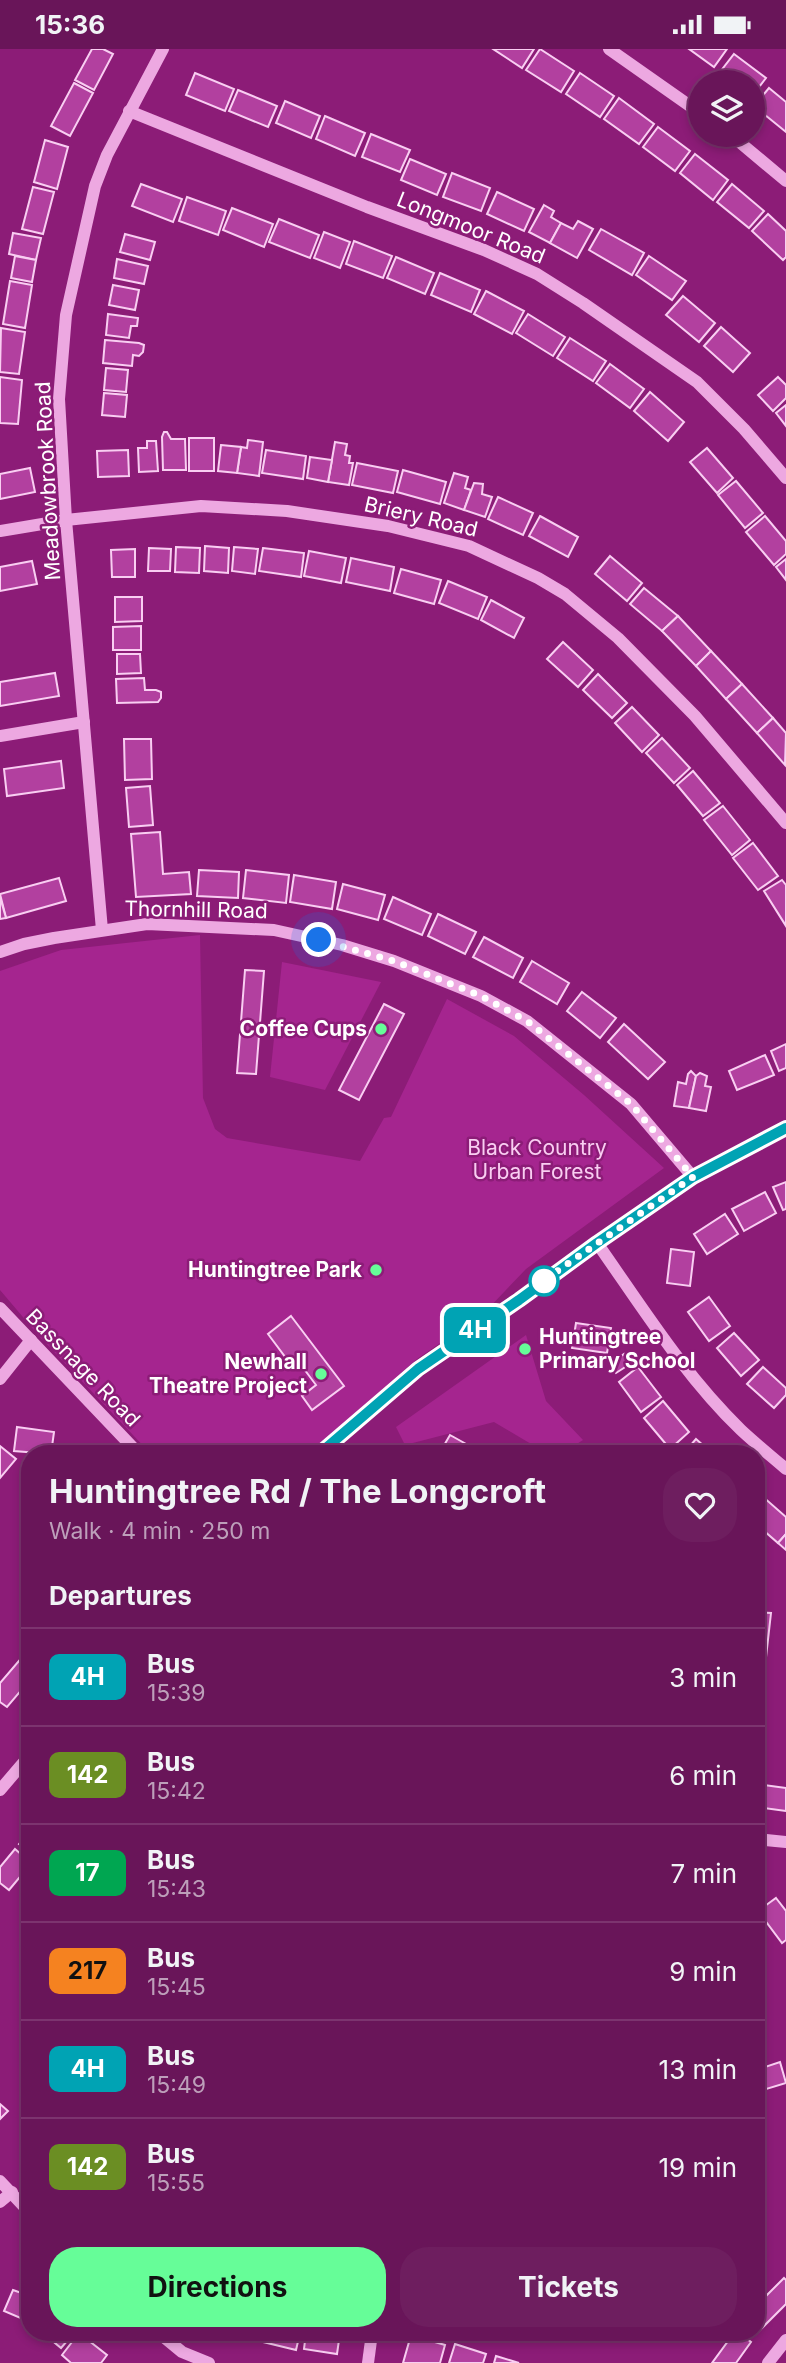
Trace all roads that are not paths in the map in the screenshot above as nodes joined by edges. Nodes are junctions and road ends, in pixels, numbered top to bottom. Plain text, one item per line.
1 (163, 49) edge
2 (609, 49) edge
3 (688, 105) edge
4 (129, 111) junction
5 (745, 147) edge
6 (786, 181) edge
7 (786, 478) edge
8 (66, 520) junction
9 (0, 531) edge
10 (85, 722) junction
11 (0, 736) edge
12 (786, 823) edge
13 (102, 929) junction
14 (0, 952) edge
15 (786, 1128) edge
16 (693, 1177) junction
17 (597, 1243) junction
18 (0, 1308) edge
19 (31, 1340) junction
20 (0, 1379) edge
21 (130, 1445) edge
22 (329, 1445) edge
23 (758, 1445) edge
24 (765, 1451) edge
25 (786, 1469) edge
26 (21, 1766) edge
27 (0, 1790) edge
28 (765, 1840) edge
29 (786, 1842) edge
30 (0, 2181) edge
31 (12, 2192) junction
32 (0, 2202) edge
33 (21, 2202) edge
34 (786, 2340) edge
35 (166, 2341) edge
36 (371, 2341) edge
37 (181, 2357) edge
38 (209, 2363) edge
39 (369, 2363) edge
40 (768, 2363) edge

1 - 4 street, Meadowbrook Road
2 - 3 street
4 - 7 street, Longmoor Road
4 - 8 street, Meadowbrook Road
5 - 6 street
8 - 9 street, Briery Road
8 - 10 street, Meadowbrook Road
8 - 12 street, Briery Road
10 - 11 street
10 - 13 street, Meadowbrook Road
13 - 14 street, Thornhill Road
13 - 16 street, Thornhill Road
15 - 16 street
16 - 17 street
17 - 22 street
17 - 23 street
18 - 19 street, Bassnage Road
19 - 20 street
19 - 21 street, Bassnage Road
24 - 25 street
26 - 27 street
28 - 29 street
30 - 31 street
31 - 32 street
31 - 33 street
34 - 40 street
35 - 37 street
36 - 39 street
37 - 38 street

